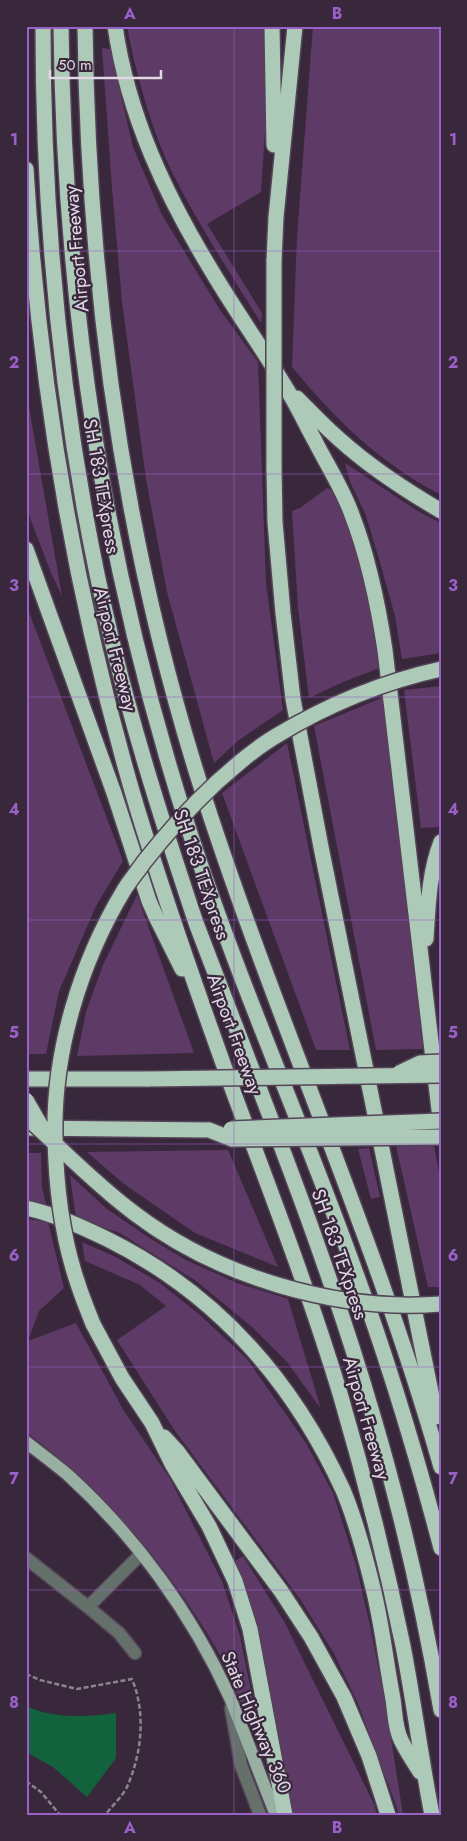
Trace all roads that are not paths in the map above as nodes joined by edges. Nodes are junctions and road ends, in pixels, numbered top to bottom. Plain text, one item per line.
1 (42, 26) edge
2 (61, 26) edge
3 (85, 26) edge
4 (115, 26) edge
5 (272, 26) edge
6 (295, 26) edge
7 (26, 169) edge
8 (276, 217) junction
9 (287, 388) junction
10 (441, 511) edge
11 (26, 548) edge
12 (441, 669) edge
13 (441, 842) edge
14 (426, 989) junction
15 (206, 1014) junction
16 (441, 1062) edge
17 (395, 1075) junction
18 (441, 1075) edge
19 (26, 1080) edge
20 (26, 1100) edge
21 (26, 1117) edge
22 (441, 1121) edge
23 (441, 1127) edge
24 (26, 1128) edge
25 (209, 1130) junction
26 (45, 1134) junction
27 (441, 1137) edge
28 (26, 1208) edge
29 (441, 1304) edge
30 (152, 1423) junction
31 (26, 1442) edge
32 (441, 1446) edge
33 (441, 1467) edge
34 (441, 1548) edge
35 (141, 1554) junction
36 (26, 1558) edge
37 (88, 1607) junction
38 (135, 1653) dead end
39 (230, 1698) junction
40 (441, 1710) edge
41 (425, 1780) junction
42 (260, 1815) edge
43 (276, 1815) edge
44 (286, 1815) edge
45 (388, 1815) edge
46 (432, 1815) edge

1 - 40 highway, SH 183 TEXpress
2 - 34 highway, SH 183 TEXpress
3 - 33 highway, Airport Freeway
4 - 9 highway
5 - 8 highway
6 - 8 highway
7 - 15 highway, Airport Freeway
8 - 32 highway, bridge
9 - 10 highway
9 - 14 highway
11 - 15 highway
12 - 30 highway, bridge
13 - 14 highway
14 - 23 highway
15 - 41 highway, Airport Freeway
16 - 17 highway, bridge
17 - 18 highway, bridge
17 - 19 highway, bridge
20 - 26 highway, bridge
21 - 26 highway, bridge
22 - 25 highway, bridge
24 - 25 highway
25 - 27 highway, bridge
26 - 29 highway, bridge
28 - 41 highway
30 - 44 highway
30 - 45 highway
31 - 35 main road, State Highway 360
35 - 37 street
35 - 39 main road, State Highway 360
36 - 37 street
37 - 38 street
39 - 42 street
39 - 43 main road, State Highway 360
41 - 46 highway, Airport Freeway

